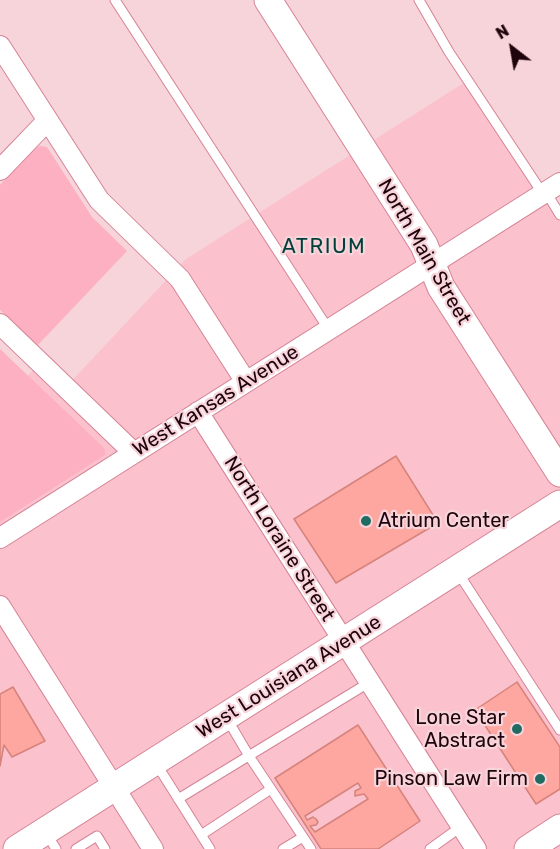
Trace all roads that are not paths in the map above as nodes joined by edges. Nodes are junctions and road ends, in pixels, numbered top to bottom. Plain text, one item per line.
1 (115, 0) edge
2 (268, 0) edge
3 (419, 0) edge
4 (0, 46) edge
5 (47, 121) junction
6 (3, 160) edge
7 (550, 190) edge
8 (560, 215) edge
9 (432, 265) junction
10 (0, 324) edge
11 (329, 330) junction
12 (246, 382) junction
13 (198, 412) junction
14 (134, 453) junction
15 (560, 473) edge
16 (560, 504) edge
17 (0, 538) edge
18 (457, 570) junction
19 (0, 606) edge
20 (344, 642) junction
21 (370, 682) junction
22 (226, 716) junction
23 (560, 730) edge
24 (249, 756) junction
25 (155, 761) junction
26 (114, 787) junction
27 (271, 789) junction
28 (178, 799) junction
29 (462, 826) junction
30 (560, 828) edge
31 (201, 835) junction
32 (303, 837) junction
33 (50, 840) edge
34 (17, 849) edge
35 (76, 849) edge
36 (105, 849) edge
37 (153, 849) edge
38 (210, 849) edge
39 (283, 849) edge
40 (311, 849) edge
41 (430, 849) edge
42 (476, 849) edge
43 (528, 849) edge

1 - 11 lane
2 - 9 street, North Main Street
3 - 7 lane
4 - 5 street
5 - 6 street
5 - 12 street
7 - 8 lane
7 - 9 street, West Kansas Avenue
9 - 11 street, West Kansas Avenue
9 - 15 street, North Main Street
10 - 14 street
11 - 12 street, West Kansas Avenue
12 - 13 street, West Kansas Avenue
13 - 14 street, West Kansas Avenue
13 - 20 street, North Loraine Street
14 - 17 street, West Kansas Avenue
16 - 18 street, West Louisiana Avenue
18 - 20 street, West Louisiana Avenue
18 - 23 lane
19 - 26 street
20 - 21 street, North Loraine Street
20 - 22 street, West Louisiana Avenue
21 - 24 lane
21 - 29 street, North Loraine Street
22 - 24 lane
22 - 25 street, West Louisiana Avenue
24 - 27 lane
24 - 28 lane
25 - 26 street, West Louisiana Avenue
25 - 28 lane
26 - 33 street, West Louisiana Avenue
26 - 37 street
27 - 31 lane
27 - 32 lane
28 - 31 lane
29 - 41 lane
29 - 42 street, North Loraine Street
30 - 43 street
31 - 38 lane
32 - 39 lane
32 - 40 lane
33 - 34 street, West Louisiana Avenue
35 - 36 lane

